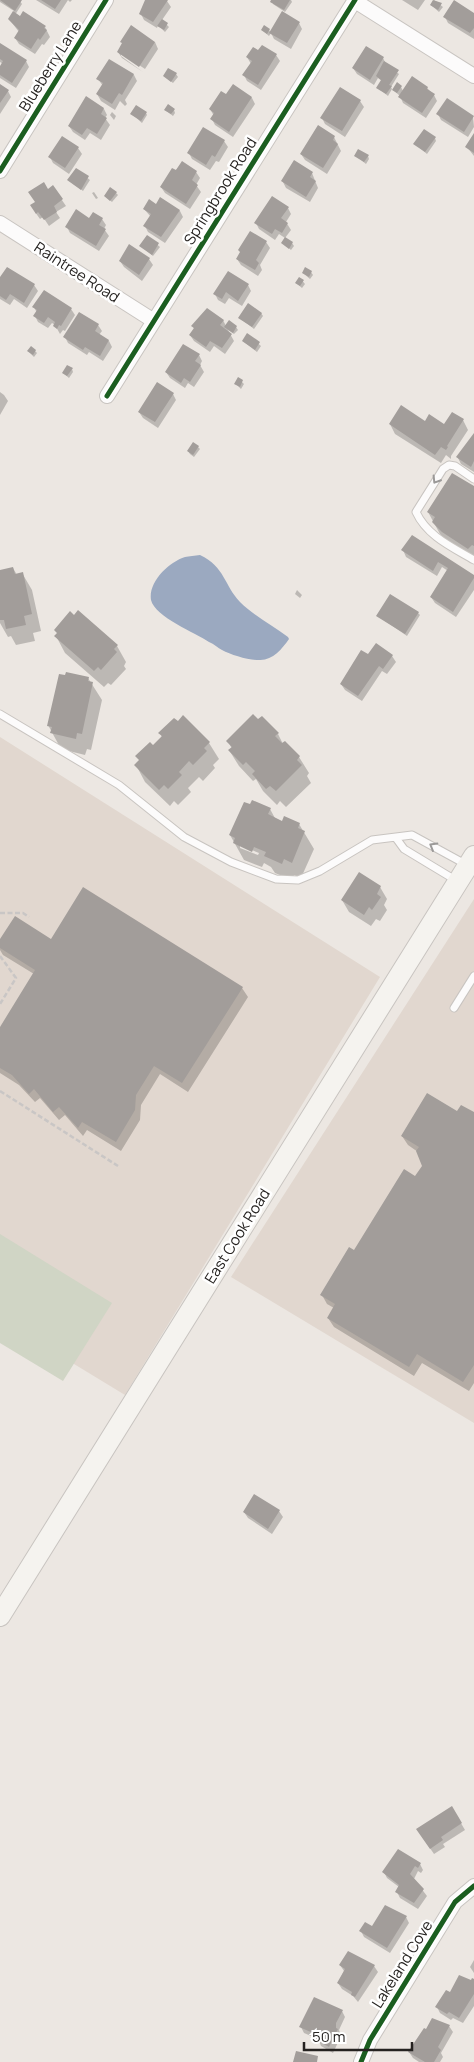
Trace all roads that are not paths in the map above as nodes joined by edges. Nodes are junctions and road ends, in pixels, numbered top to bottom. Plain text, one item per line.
1 (106, 0) edge
2 (355, 0) edge
3 (474, 76) edge
4 (0, 171) edge
5 (0, 223) edge
6 (154, 321) junction
7 (107, 396) dead end
8 (474, 479) edge
9 (474, 560) edge
10 (0, 714) edge
11 (396, 838) junction
12 (467, 868) edge
13 (474, 976) edge
14 (454, 1008) dead end
15 (0, 1616) edge
16 (474, 1886) edge
17 (360, 2062) edge

1 - 4 street, Blueberry Lane
2 - 3 street
2 - 6 street, Springbrook Road
5 - 6 street, Raintree Road
6 - 7 street, Springbrook Road
8 -> 9 lane
10 - 11 lane
11 - 12 lane
12 -> 11 lane
12 - 15 main road, East Cook Road
13 - 14 lane
16 - 17 street, Lakeland Cove

